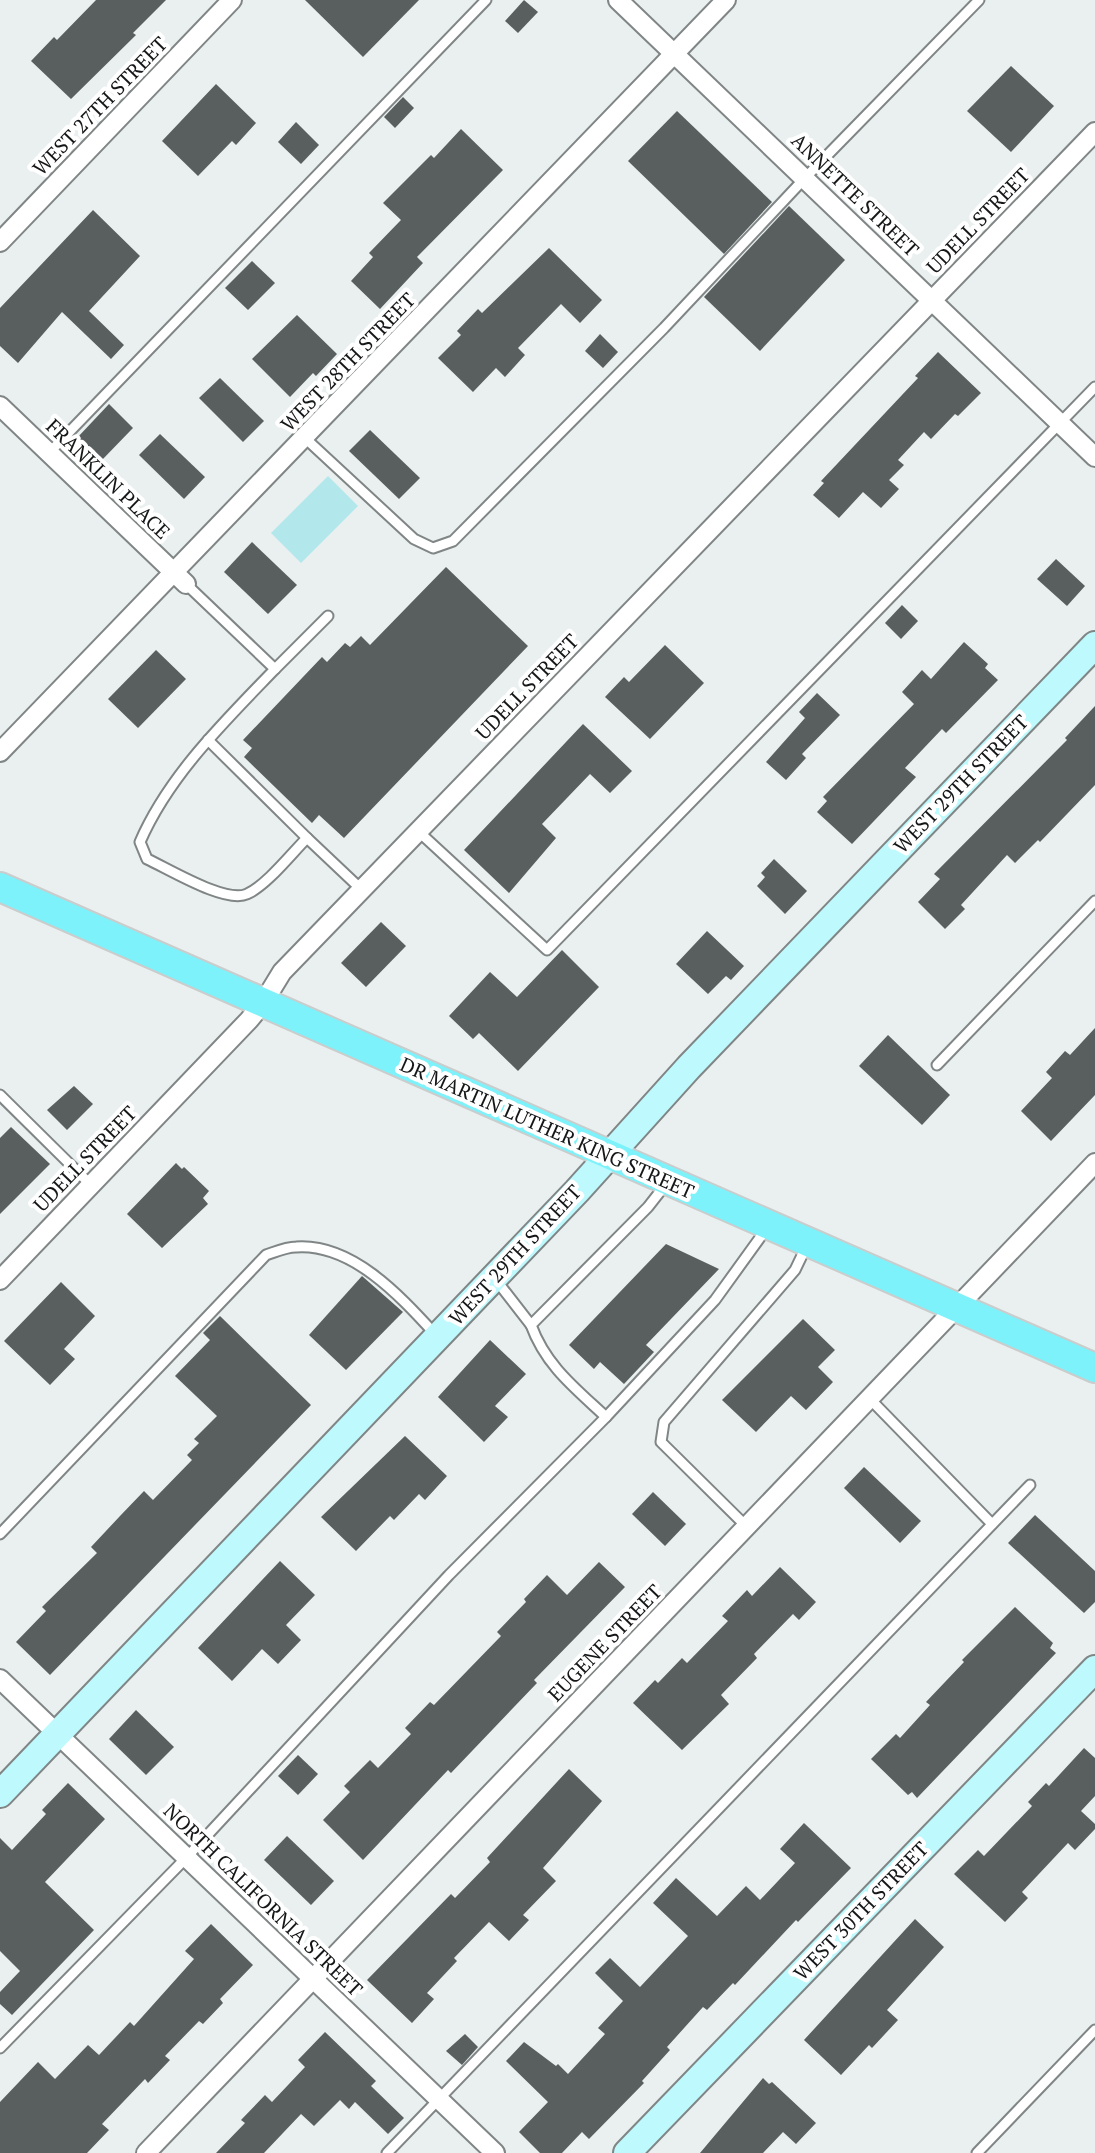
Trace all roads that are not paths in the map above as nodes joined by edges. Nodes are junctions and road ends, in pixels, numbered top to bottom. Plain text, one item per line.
1 (232, 0) edge
2 (486, 0) edge
3 (618, 0) edge
4 (726, 0) edge
5 (979, 0) edge
6 (675, 54) junction
7 (1095, 132) edge
8 (805, 178) junction
9 (0, 242) edge
10 (932, 300) junction
11 (1095, 387) edge
12 (0, 406) edge
13 (1060, 423) junction
14 (305, 438) junction
15 (49, 453) junction
16 (1095, 457) edge
17 (180, 578) junction
18 (328, 616) dead end
19 (1095, 645) edge
20 (275, 669) junction
21 (208, 740) junction
22 (0, 752) edge
23 (418, 831) junction
24 (307, 838) junction
25 (0, 887) edge
26 (362, 890) junction
27 (1095, 901) edge
28 (263, 1003) junction
29 (937, 1065) dead end
30 (0, 1095) edge
31 (608, 1155) junction
32 (1095, 1163) edge
33 (668, 1181) junction
34 (91, 1185) junction
35 (769, 1225) junction
36 (808, 1242) junction
37 (493, 1277) junction
38 (0, 1280) edge
39 (958, 1307) junction
40 (531, 1325) junction
41 (438, 1336) junction
42 (1095, 1368) edge
43 (870, 1399) junction
44 (606, 1417) junction
45 (1030, 1485) dead end
46 (992, 1524) junction
47 (747, 1527) junction
48 (0, 1534) edge
49 (1095, 1669) edge
50 (0, 1679) edge
51 (58, 1734) junction
52 (0, 1794) edge
53 (187, 1857) junction
54 (313, 1978) junction
55 (1095, 2030) edge
56 (0, 2048) edge
57 (439, 2099) junction
58 (146, 2153) edge
59 (387, 2153) edge
60 (495, 2153) edge
61 (627, 2153) edge
62 (977, 2153) edge

1 - 9 street, WEST 27TH STREET
2 - 15 lane
3 - 6 street, ANNETTE STREET
4 - 6 street, WEST 28TH STREET
5 - 8 lane
6 - 8 street, ANNETTE STREET
6 - 14 street, WEST 28TH STREET
7 - 10 street, UDELL STREET
8 - 10 street, ANNETTE STREET
8 - 14 lane
10 - 13 street, ANNETTE STREET
10 - 23 street, UDELL STREET
11 - 13 lane
12 - 15 street, FRANKLIN PLACE
13 - 16 street, ANNETTE STREET
13 - 23 lane
14 - 17 street, WEST 28TH STREET
15 - 17 street, FRANKLIN PLACE
17 - 20 lane
17 - 22 street, WEST 28TH STREET
18 - 20 lane
19 - 31 main road, WEST 29TH STREET
20 - 21 lane
21 - 24 lane
21 - 24 lane
23 - 26 street, UDELL STREET
24 - 26 lane
25 - 28 main road, DR MARTIN LUTHER KING STREET
26 - 28 street, UDELL STREET
27 - 29 lane
28 - 31 main road, DR MARTIN LUTHER KING STREET
28 - 34 street, UDELL STREET
30 - 34 lane
31 - 33 main road, DR MARTIN LUTHER KING STREET
31 - 37 main road, WEST 29TH STREET
32 - 39 street, EUGENE STREET
33 - 35 main road, DR MARTIN LUTHER KING STREET
33 - 40 lane
34 - 38 street, UDELL STREET
35 - 36 main road, DR MARTIN LUTHER KING STREET
35 - 44 lane
36 - 39 main road, DR MARTIN LUTHER KING STREET
36 - 47 lane
37 - 40 lane
37 - 41 main road, WEST 29TH STREET
39 - 42 main road, DR MARTIN LUTHER KING STREET
39 - 43 street, EUGENE STREET
40 - 44 lane
41 - 48 lane
41 - 51 main road, WEST 29TH STREET
43 - 46 lane
43 - 47 street, EUGENE STREET
44 - 53 lane
45 - 46 lane
46 - 57 lane
47 - 54 street, EUGENE STREET
49 - 61 main road, WEST 30TH STREET
50 - 51 street, NORTH CALIFORNIA STREET
51 - 52 main road, WEST 29TH STREET
51 - 53 street, NORTH CALIFORNIA STREET
53 - 54 street, NORTH CALIFORNIA STREET
53 - 56 lane
54 - 57 street, NORTH CALIFORNIA STREET
54 - 58 street, EUGENE STREET
55 - 62 lane
57 - 59 lane
57 - 60 street, NORTH CALIFORNIA STREET

